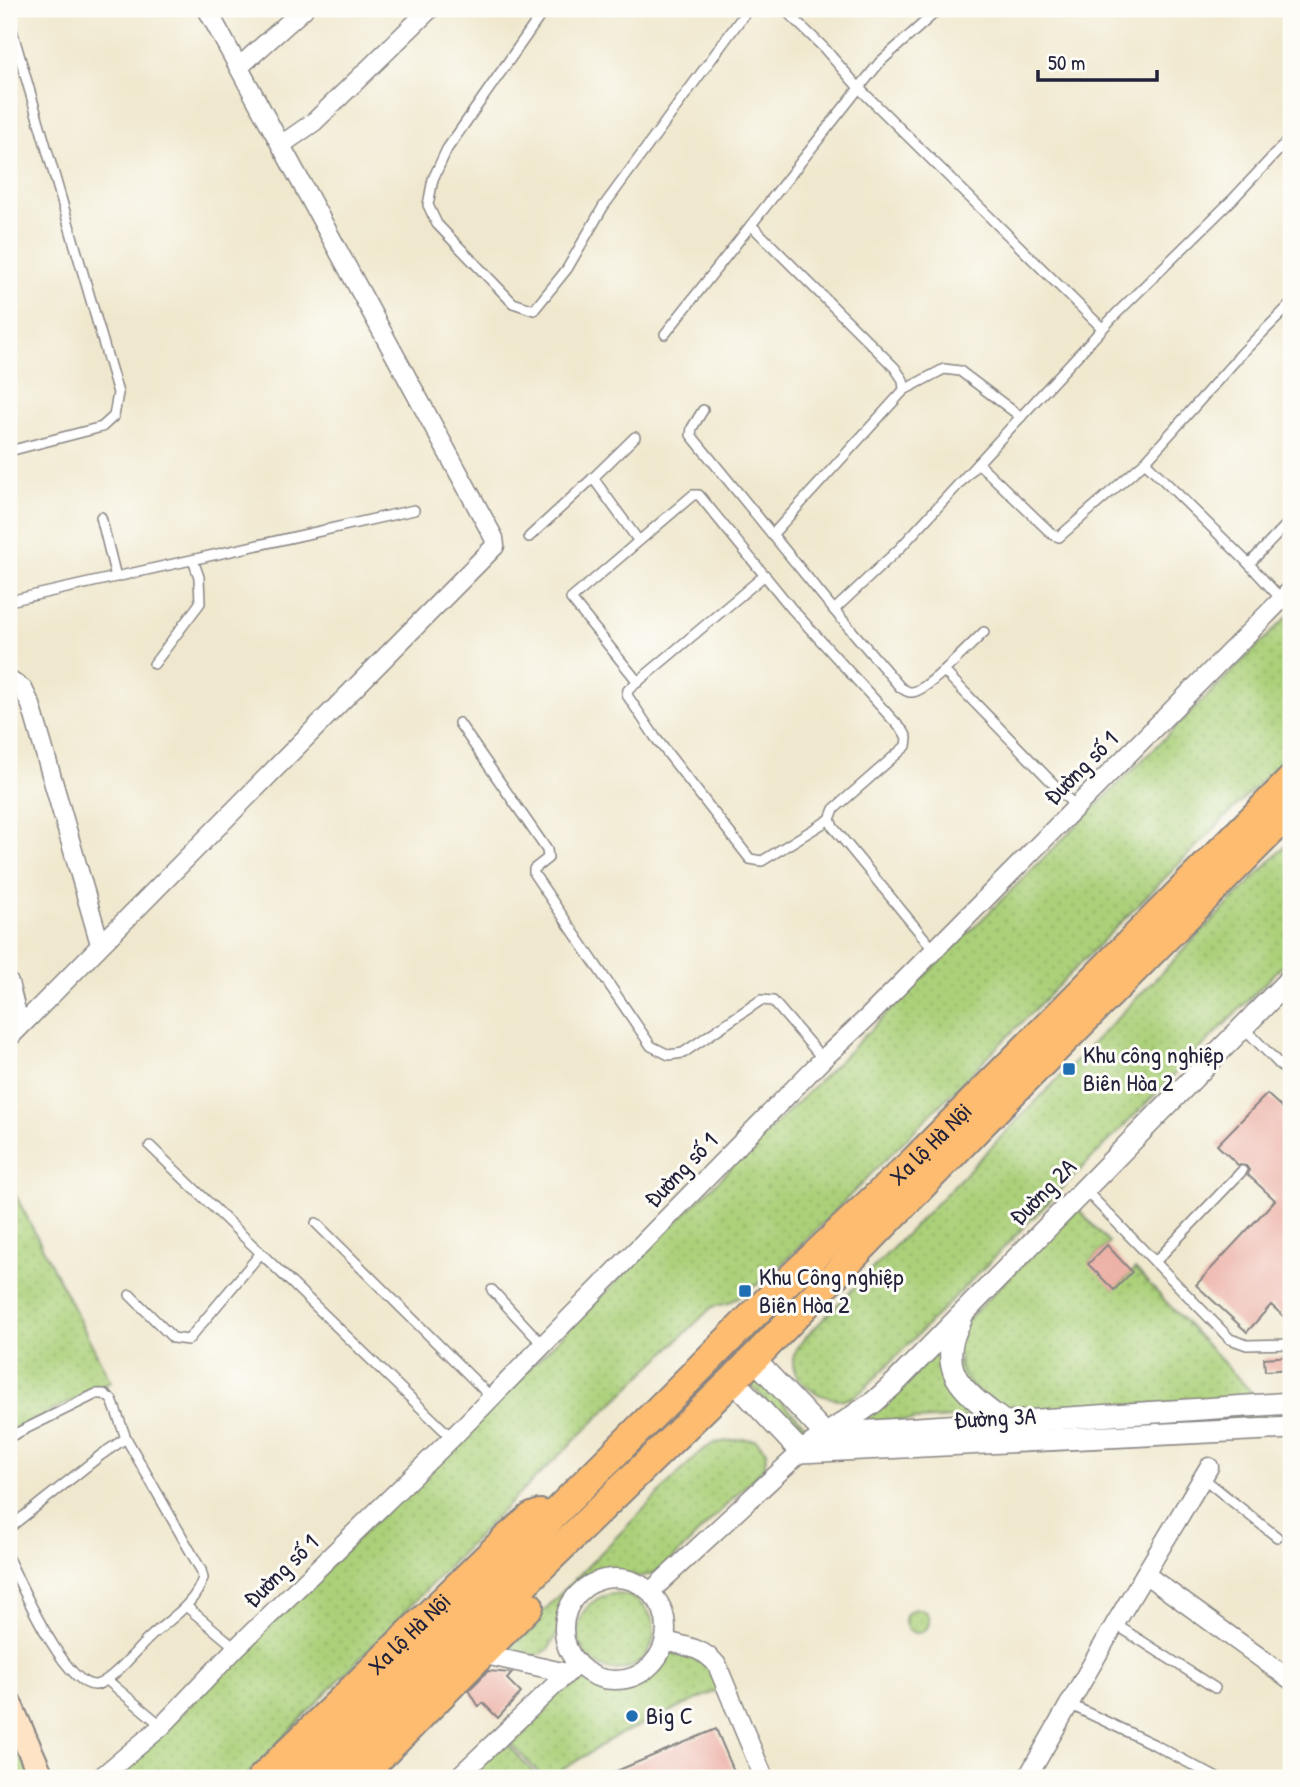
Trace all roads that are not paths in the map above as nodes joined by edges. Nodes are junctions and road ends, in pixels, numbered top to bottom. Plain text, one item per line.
1 (207, 9) edge
2 (304, 9) edge
3 (430, 9) edge
4 (544, 9) edge
5 (748, 9) edge
6 (783, 9) edge
7 (939, 9) edge
8 (1281, 9) edge
9 (1291, 18) edge
10 (9, 20) edge
11 (239, 67) junction
12 (859, 88) junction
13 (1291, 137) edge
14 (281, 145) junction
15 (751, 225) junction
16 (1291, 304) edge
17 (1102, 328) junction
18 (665, 334) dead end
19 (904, 390) junction
20 (704, 410) dead end
21 (1021, 417) junction
22 (635, 437) dead end
23 (9, 451) edge
24 (1144, 462) junction
25 (978, 463) junction
26 (593, 478) junction
27 (414, 510) dead end
28 (101, 517) dead end
29 (1291, 520) edge
30 (772, 535) junction
31 (529, 537) dead end
32 (638, 540) junction
33 (193, 560) junction
34 (1249, 564) junction
35 (765, 575) junction
36 (116, 577) junction
37 (1286, 595) edge
38 (9, 601) edge
39 (834, 610) junction
40 (984, 632) dead end
41 (154, 664) dead end
42 (944, 671) junction
43 (9, 680) edge
44 (638, 682) junction
45 (458, 723) dead end
46 (1291, 780) edge
47 (1076, 807) junction
48 (1291, 811) edge
49 (830, 820) junction
50 (100, 944) junction
51 (934, 950) junction
52 (1291, 978) edge
53 (9, 983) edge
54 (1243, 1027) junction
55 (15, 1032) edge
56 (823, 1059) junction
57 (1291, 1076) edge
58 (150, 1146) dead end
59 (1242, 1171) dead end
60 (1084, 1189) junction
61 (316, 1223) dead end
62 (261, 1253) junction
63 (1156, 1262) junction
64 (492, 1290) dead end
65 (130, 1295) dead end
66 (970, 1304) junction
67 (1291, 1344) edge
68 (543, 1345) junction
69 (753, 1358) junction
70 (733, 1380) junction
71 (492, 1398) junction
72 (1291, 1403) edge
73 (1007, 1424) junction
74 (1291, 1428) edge
75 (825, 1434) junction
76 (9, 1437) edge
77 (126, 1438) junction
78 (452, 1438) junction
79 (801, 1452) junction
80 (1206, 1473) joint
81 (565, 1503) junction
82 (590, 1521) junction
83 (9, 1528) edge
84 (1277, 1537) dead end
85 (9, 1560) edge
86 (522, 1571) junction
87 (1145, 1574) junction
88 (650, 1592) junction
89 (187, 1607) junction
90 (1115, 1624) junction
91 (665, 1642) junction
92 (236, 1648) junction
93 (481, 1654) junction
94 (572, 1669) junction
95 (1291, 1680) edge
96 (107, 1681) junction
97 (1215, 1688) dead end
98 (9, 1703) edge
99 (1069, 1704) junction
100 (162, 1726) junction
101 (42, 1778) edge
102 (100, 1778) edge
103 (262, 1778) edge
104 (295, 1778) edge
105 (324, 1778) edge
106 (359, 1778) edge
107 (457, 1778) edge
108 (764, 1778) edge
109 (1027, 1778) edge
110 (1217, 1778) edge

1 - 11 street
2 - 11 street
3 - 14 street
4 - 5 lane
6 - 12 lane
7 - 12 lane
8 - 9 lane
10 - 23 lane
11 - 14 street
12 - 15 lane
12 - 17 lane
13 - 17 lane
14 - 50 street
15 - 18 lane
15 - 19 lane
16 - 24 lane
17 - 21 lane
19 - 21 lane
19 - 30 lane
20 - 30 lane
21 - 25 lane
22 - 26 lane
24 - 25 lane
24 - 34 lane
25 - 39 lane
26 - 31 lane
26 - 32 lane
27 - 33 lane
28 - 36 lane
29 - 34 lane
30 - 39 lane
32 - 35 lane
32 - 44 lane
33 - 36 lane
33 - 41 lane
34 - 37 lane
35 - 44 lane
35 - 49 lane
36 - 38 lane
37 - 47 street, Đường số 1
39 - 42 lane
40 - 42 lane
42 - 47 lane
43 - 50 street
44 - 49 lane
45 - 56 lane
46 - 81 highway, Xa lộ Hà Nội
47 - 51 street, Đường số 1
48 - 69 highway, Xa lộ Hà Nội
49 - 51 lane
50 - 55 street
51 - 56 street, Đường số 1
52 - 54 street, Đường 2A
53 - 55 street
54 - 57 lane
54 - 60 street, Đường 2A
56 - 68 street, Đường số 1
58 - 62 lane
59 - 63 lane
60 - 63 lane
60 - 66 street, Đường 2A
61 - 71 lane
62 - 65 lane
62 - 78 lane
63 - 67 lane
64 - 68 lane
66 - 73 street
66 - 75 street, Đường 2A
68 - 71 street, Đường số 1
69 - 70 highway, Xa lộ Hà Nội
69 - 75 street
70 - 79 street
70 - 82 highway
71 - 78 street, Đường số 1
72 - 73 street, Đường 3A
73 - 75 street, Đường 3A
74 - 79 street, Đường 3A
75 - 79 street, Đường 2A
76 - 77 lane
77 - 83 lane
77 - 89 lane
78 - 92 street, Đường số 1
79 - 88 street
80 - 84 lane
80 - 87 street
81 - 86 highway, Xa lộ Hà Nội
81 - 103 highway, Xa lộ Hà Nội
82 - 86 highway
82 - 93 highway
85 - 96 lane
86 - 104 highway
86 - 105 highway
87 - 90 street
87 - 95 street
88 - 91 street
88 - 94 street
89 - 92 lane
89 - 96 lane
90 - 97 lane
90 - 99 street
91 - 94 street
91 - 108 street
92 - 100 street, Đường số 1
93 - 94 street
93 - 106 highway
94 - 107 street
96 - 100 lane
98 - 101 main road
99 - 109 street
99 - 110 lane
100 - 102 street, Đường số 1

